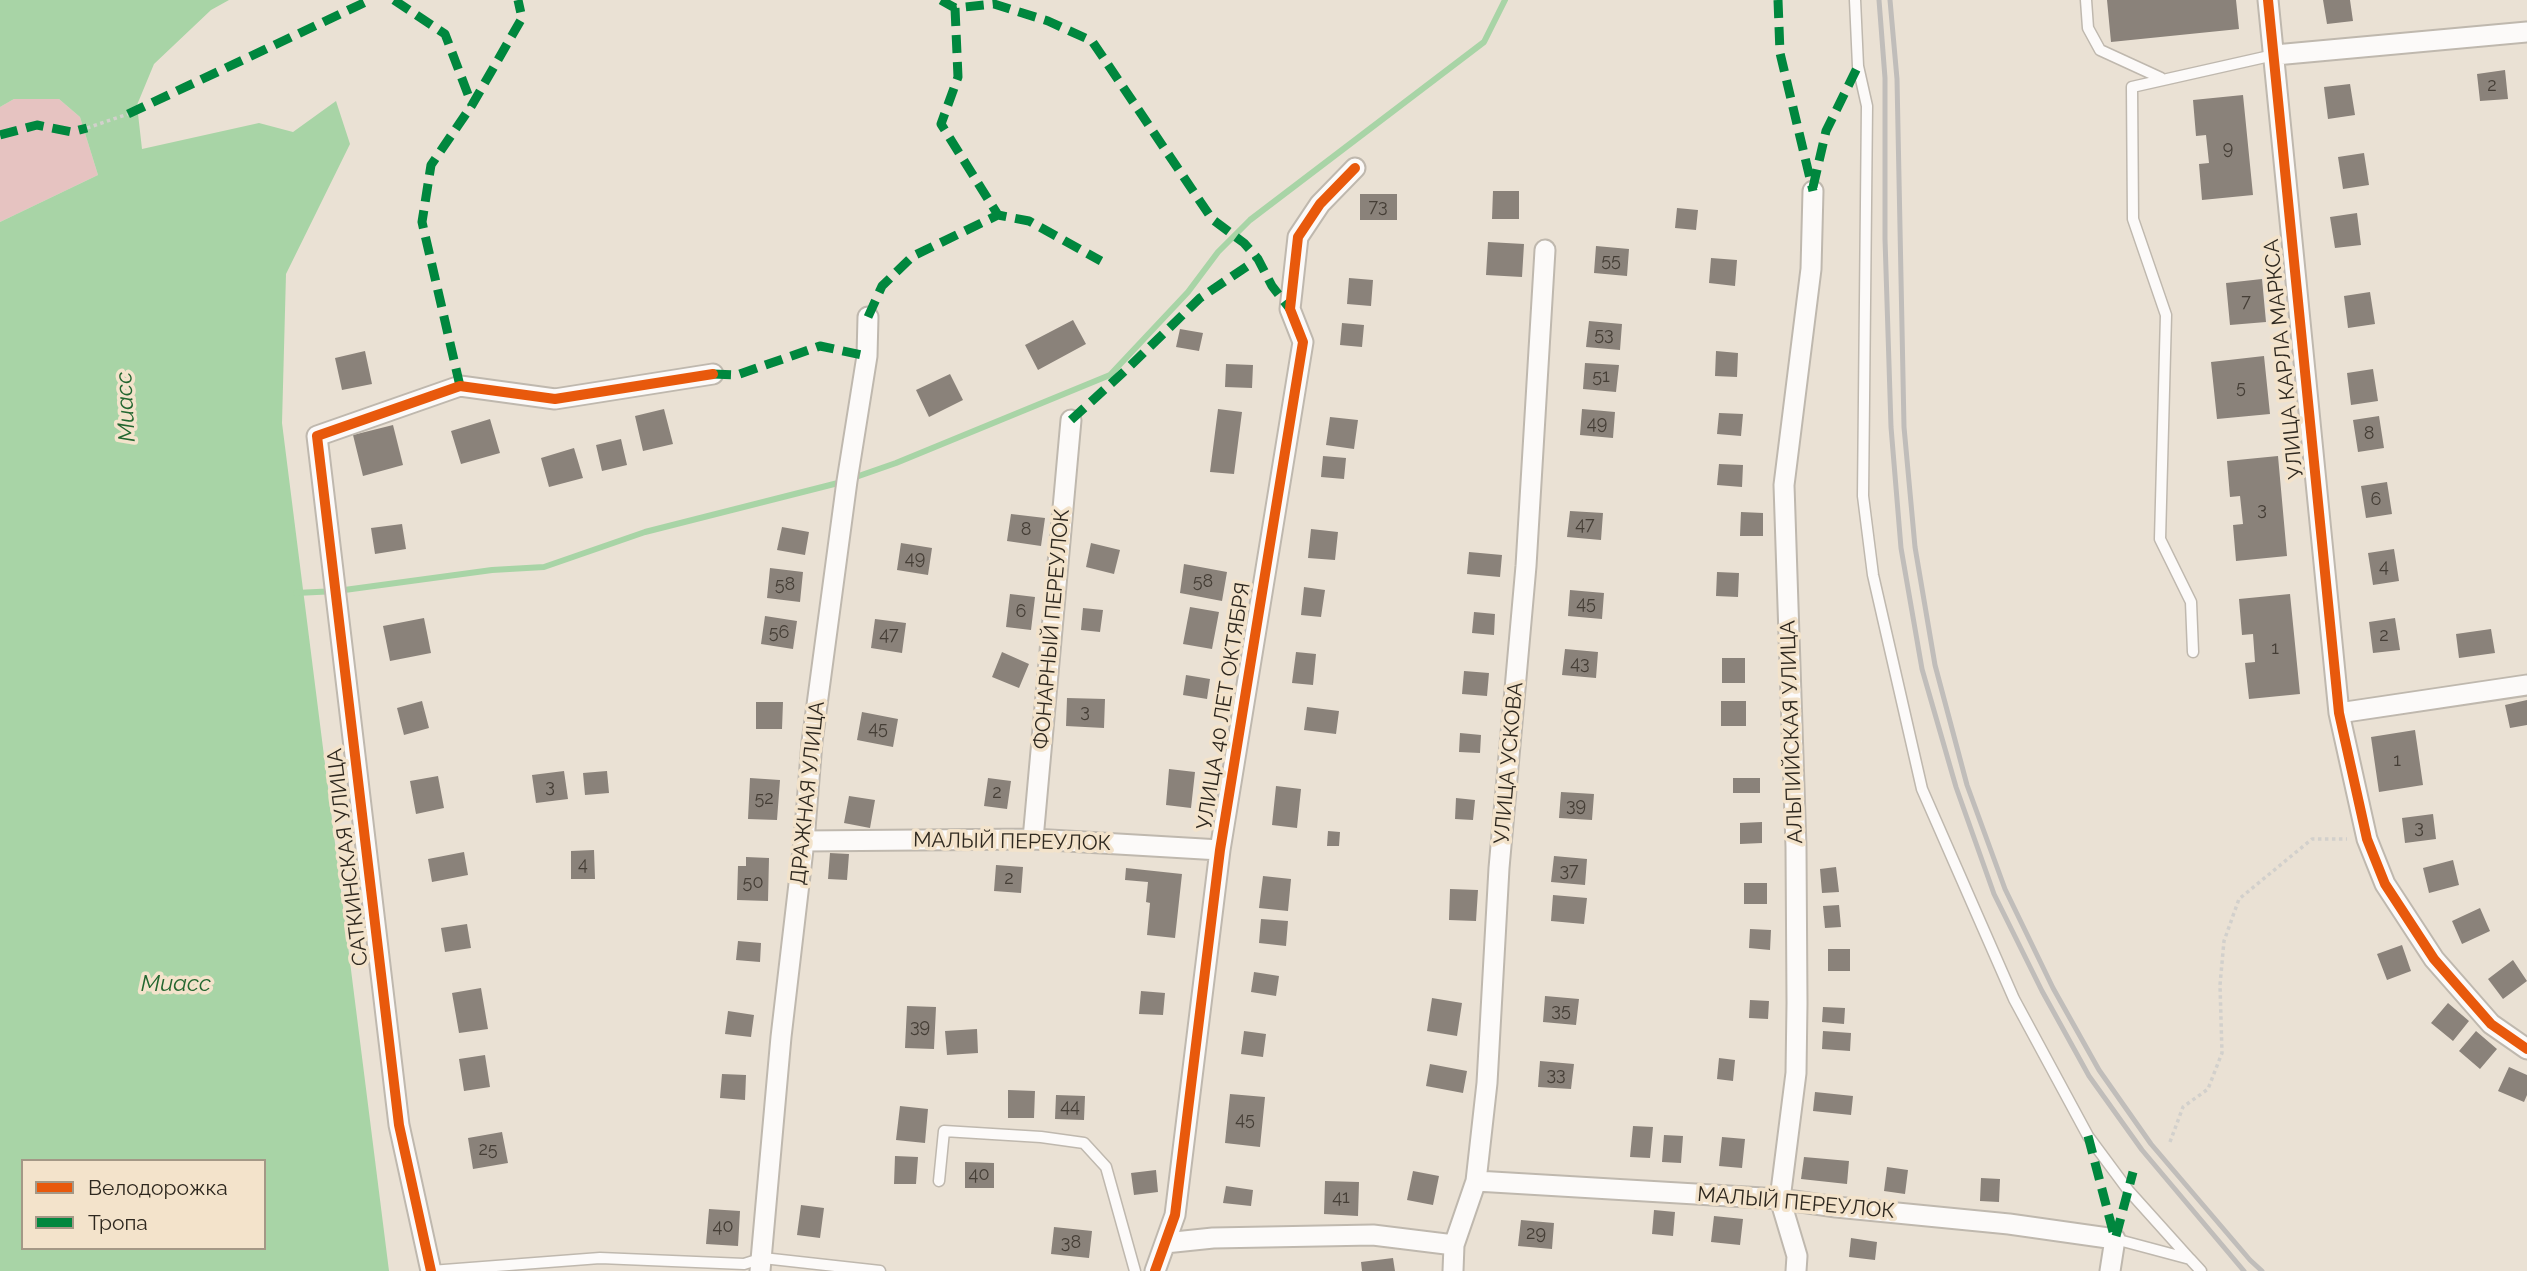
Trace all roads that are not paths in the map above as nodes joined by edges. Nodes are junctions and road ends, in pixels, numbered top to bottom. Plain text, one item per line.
1 (1855, 0) edge
2 (2086, 0) edge
3 (2268, 0) edge
4 (2527, 32) edge
5 (2275, 55) junction
6 (2162, 79) junction
7 (1355, 168) dead end
8 (1812, 191) dead end
9 (1545, 250) dead end
10 (868, 317) dead end
11 (713, 374) dead end
12 (1071, 420) dead end
13 (2193, 652) dead end
14 (2527, 685) edge
15 (2339, 713) junction
16 (1033, 839) junction
17 (804, 841) junction
18 (1220, 850) junction
19 (2527, 1049) edge
20 (939, 1181) dead end
21 (1476, 1181) junction
22 (1780, 1199) junction
23 (2115, 1239) junction
24 (1165, 1243) junction
25 (1454, 1245) junction
26 (2190, 1259) junction
27 (762, 1264) edge
28 (431, 1271) edge
29 (880, 1271) edge
30 (1135, 1271) edge
31 (1155, 1271) edge
32 (1453, 1271) edge
33 (1796, 1271) edge
34 (2110, 1271) edge
35 (2202, 1271) edge

1 - 26 lane
2 - 6 lane
3 - 5 street, УЛИЦА КАРЛА МАРКСА
4 - 5 street
5 - 6 lane
5 - 15 street, УЛИЦА КАРЛА МАРКСА
6 - 13 lane
7 - 18 street, УЛИЦА 40 ЛЕТ ОКТЯБРЯ
8 - 22 street, АЛЬПИЙСКАЯ УЛИЦА
9 - 21 street, УЛИЦА УСКОВА
10 - 17 street, ДРАЖНАЯ УЛИЦА
11 - 28 street, САТКИНСКАЯ УЛИЦА
12 - 16 street, ФОНАРНЫЙ ПЕРЕУЛОК
14 - 15 street
15 - 19 street, УЛИЦА КАРЛА МАРКСА
16 - 17 street, МАЛЫЙ ПЕРЕУЛОК
16 - 18 street, МАЛЫЙ ПЕРЕУЛОК
17 - 27 street, ДРАЖНАЯ УЛИЦА
18 - 24 street, УЛИЦА 40 ЛЕТ ОКТЯБРЯ
20 - 30 lane
21 - 22 street, МАЛЫЙ ПЕРЕУЛОК
21 - 25 street, УЛИЦА УСКОВА
22 - 23 street, МАЛЫЙ ПЕРЕУЛОК
22 - 33 street, АЛЬПИЙСКАЯ УЛИЦА
23 - 26 lane
23 - 34 street
24 - 25 street
24 - 31 street, УЛИЦА 40 ЛЕТ ОКТЯБРЯ
25 - 32 street, УЛИЦА УСКОВА
26 - 35 lane
27 - 28 lane
27 - 29 lane

